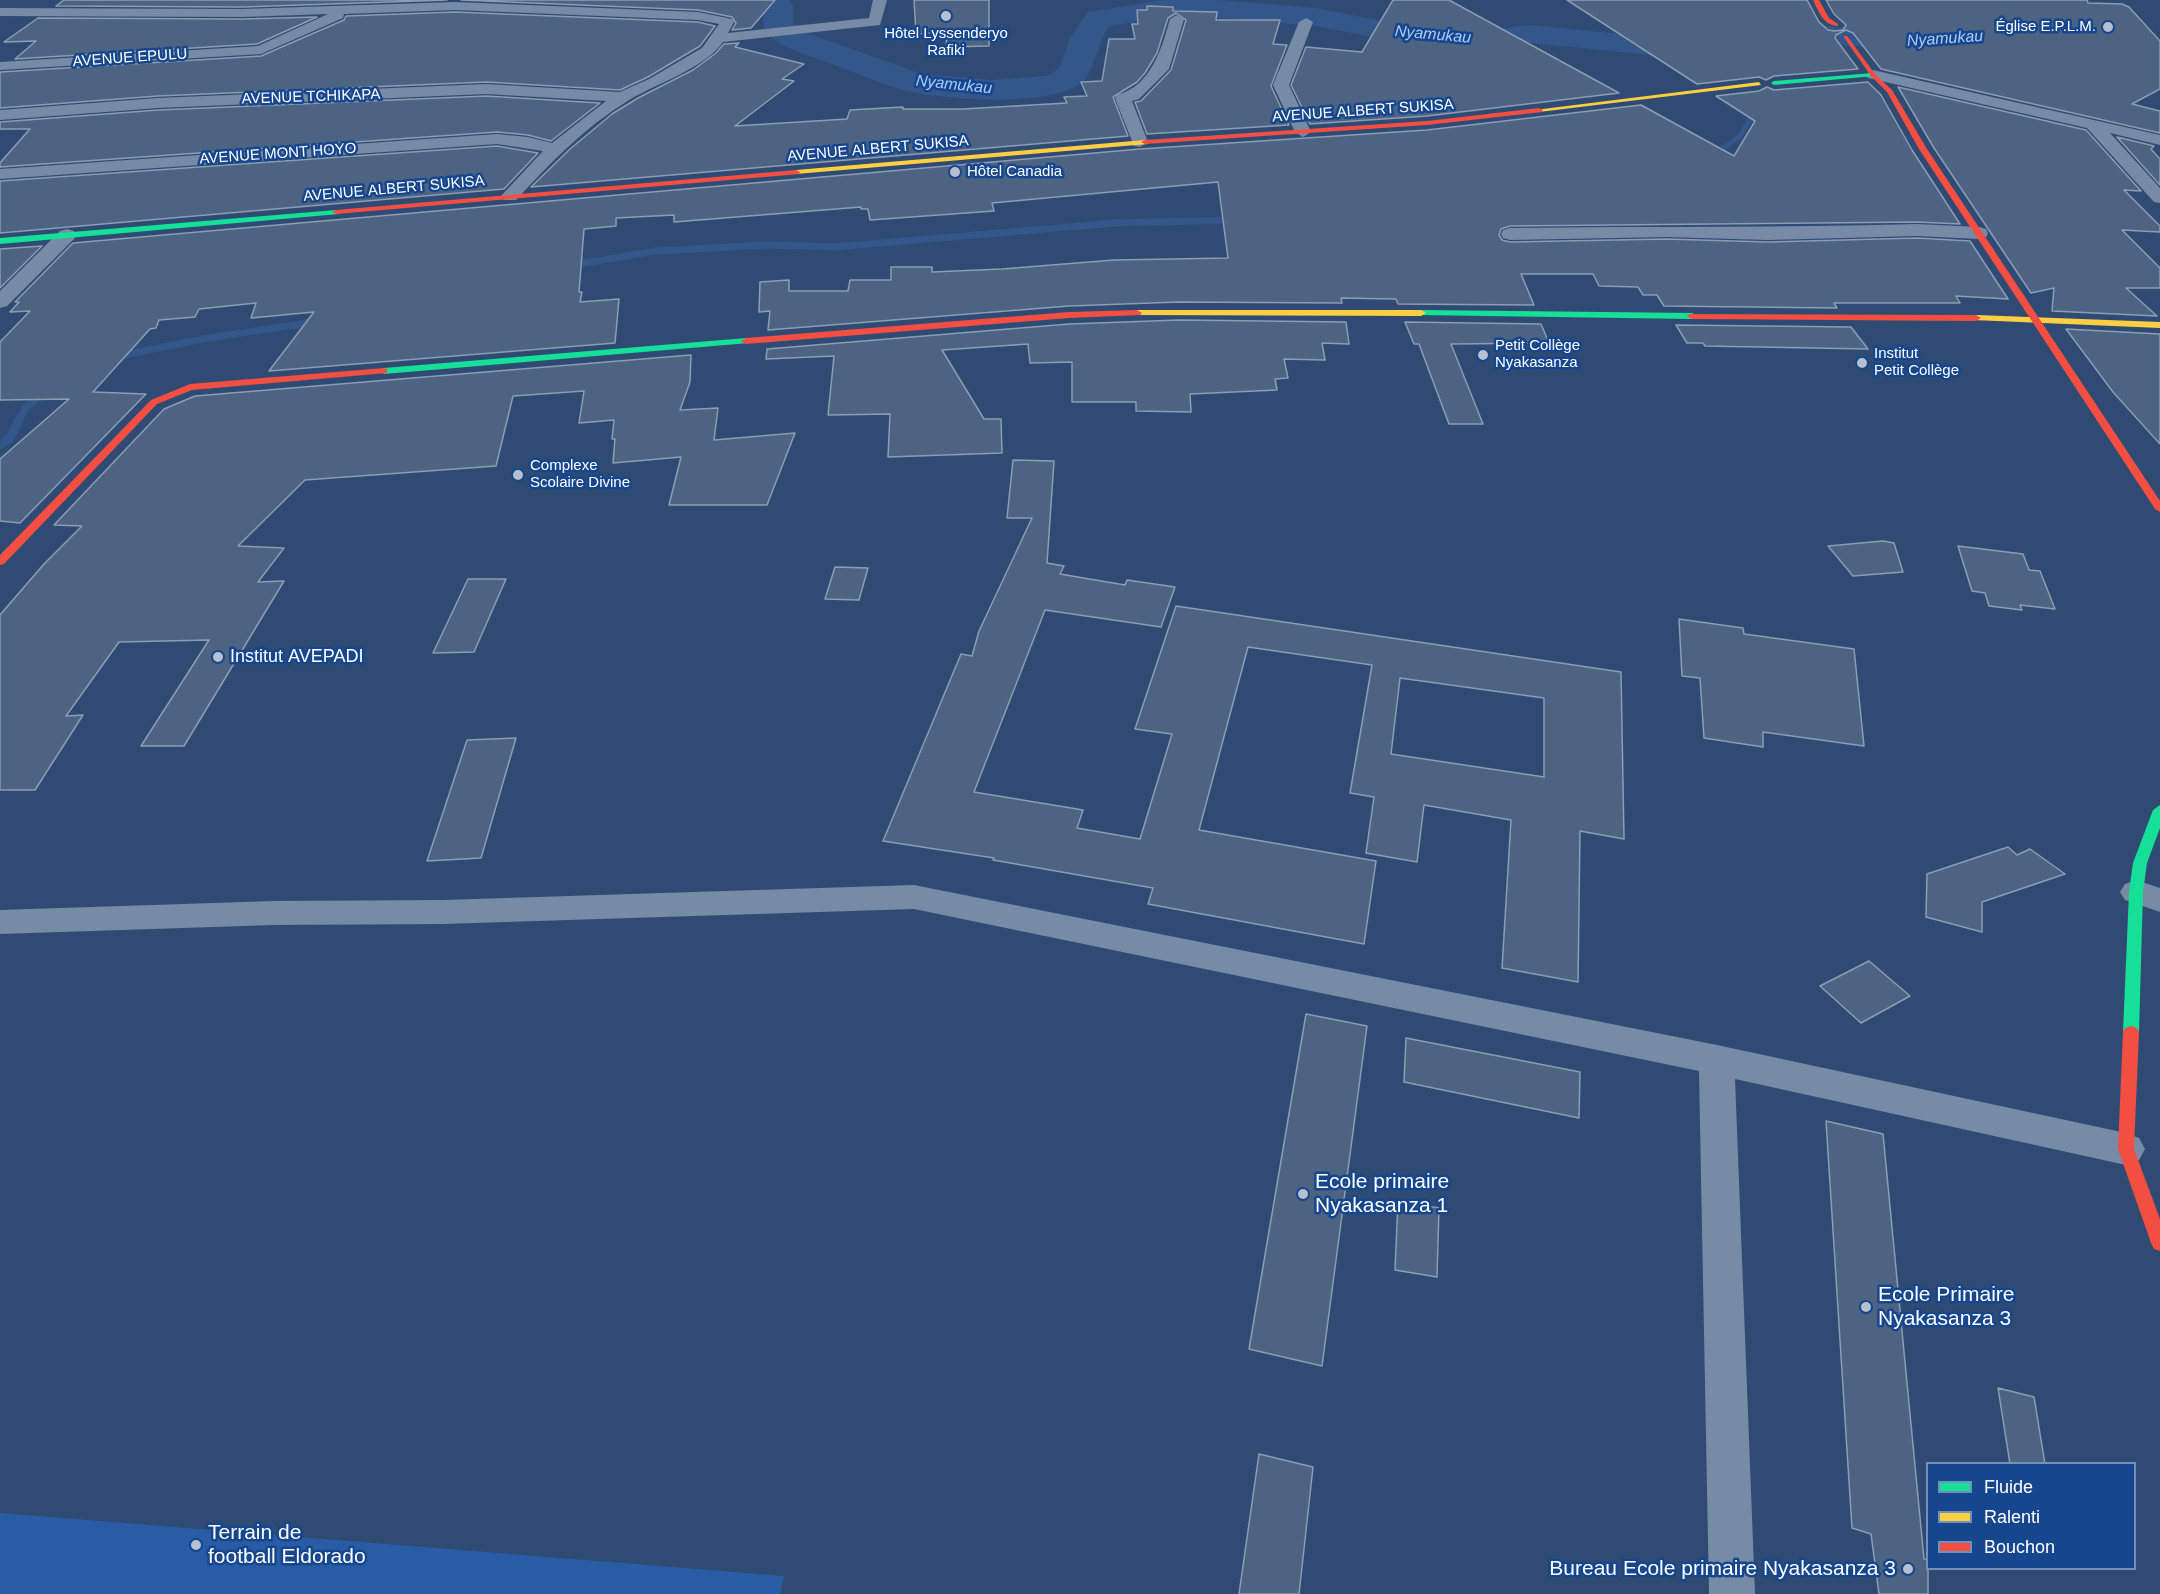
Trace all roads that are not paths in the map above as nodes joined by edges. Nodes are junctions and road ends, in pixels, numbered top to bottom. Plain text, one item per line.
1 (880, 0) edge
2 (1816, 0) edge
3 (352, 9) junction
4 (0, 12) edge
5 (1177, 19) dead end
6 (1306, 21) dead end
7 (1836, 25) dead end
8 (717, 38) junction
9 (1848, 41) dead end
10 (0, 66) edge
11 (1874, 75) junction
12 (622, 97) junction
13 (0, 115) edge
14 (2092, 124) junction
15 (1303, 132) junction
16 (2160, 140) edge
17 (1140, 142) junction
18 (555, 149) junction
19 (0, 174) edge
20 (510, 196) junction
21 (2160, 198) edge
22 (1979, 232) junction
23 (1510, 234) dead end
24 (67, 235) junction
25 (0, 241) edge
26 (0, 302) edge
27 (2037, 319) junction
28 (2160, 325) edge
29 (2160, 508) edge
30 (0, 562) edge
31 (2160, 810) edge
32 (2148, 896) edge
33 (0, 922) edge
34 (1717, 1060) junction
35 (2126, 1149) junction
36 (2160, 1243) edge
37 (1732, 1594) edge

1 - 8 street
2 - 7 street
3 - 4 street
3 - 8 street
3 - 10 street, AVENUE EPULU
5 - 17 street
6 - 15 street
8 - 12 street
9 - 11 street
11 - 14 street
11 - 15 street, AVENUE ALBERT SUKISA
11 - 22 street
12 - 13 street, AVENUE TCHIKAPA
12 - 18 street
14 - 16 street
14 - 21 street
15 - 17 street, AVENUE ALBERT SUKISA
17 - 20 street, AVENUE ALBERT SUKISA
18 - 19 street, AVENUE MONT HOYO
18 - 20 street
20 - 24 street, AVENUE ALBERT SUKISA
22 - 23 street
22 - 27 street
24 - 25 street, AVENUE ALBERT SUKISA
24 - 26 street
27 - 28 street
27 - 29 street
27 - 30 street
31 - 32 street
32 - 35 street
33 - 34 street
34 - 35 street
34 - 37 street
35 - 36 street

